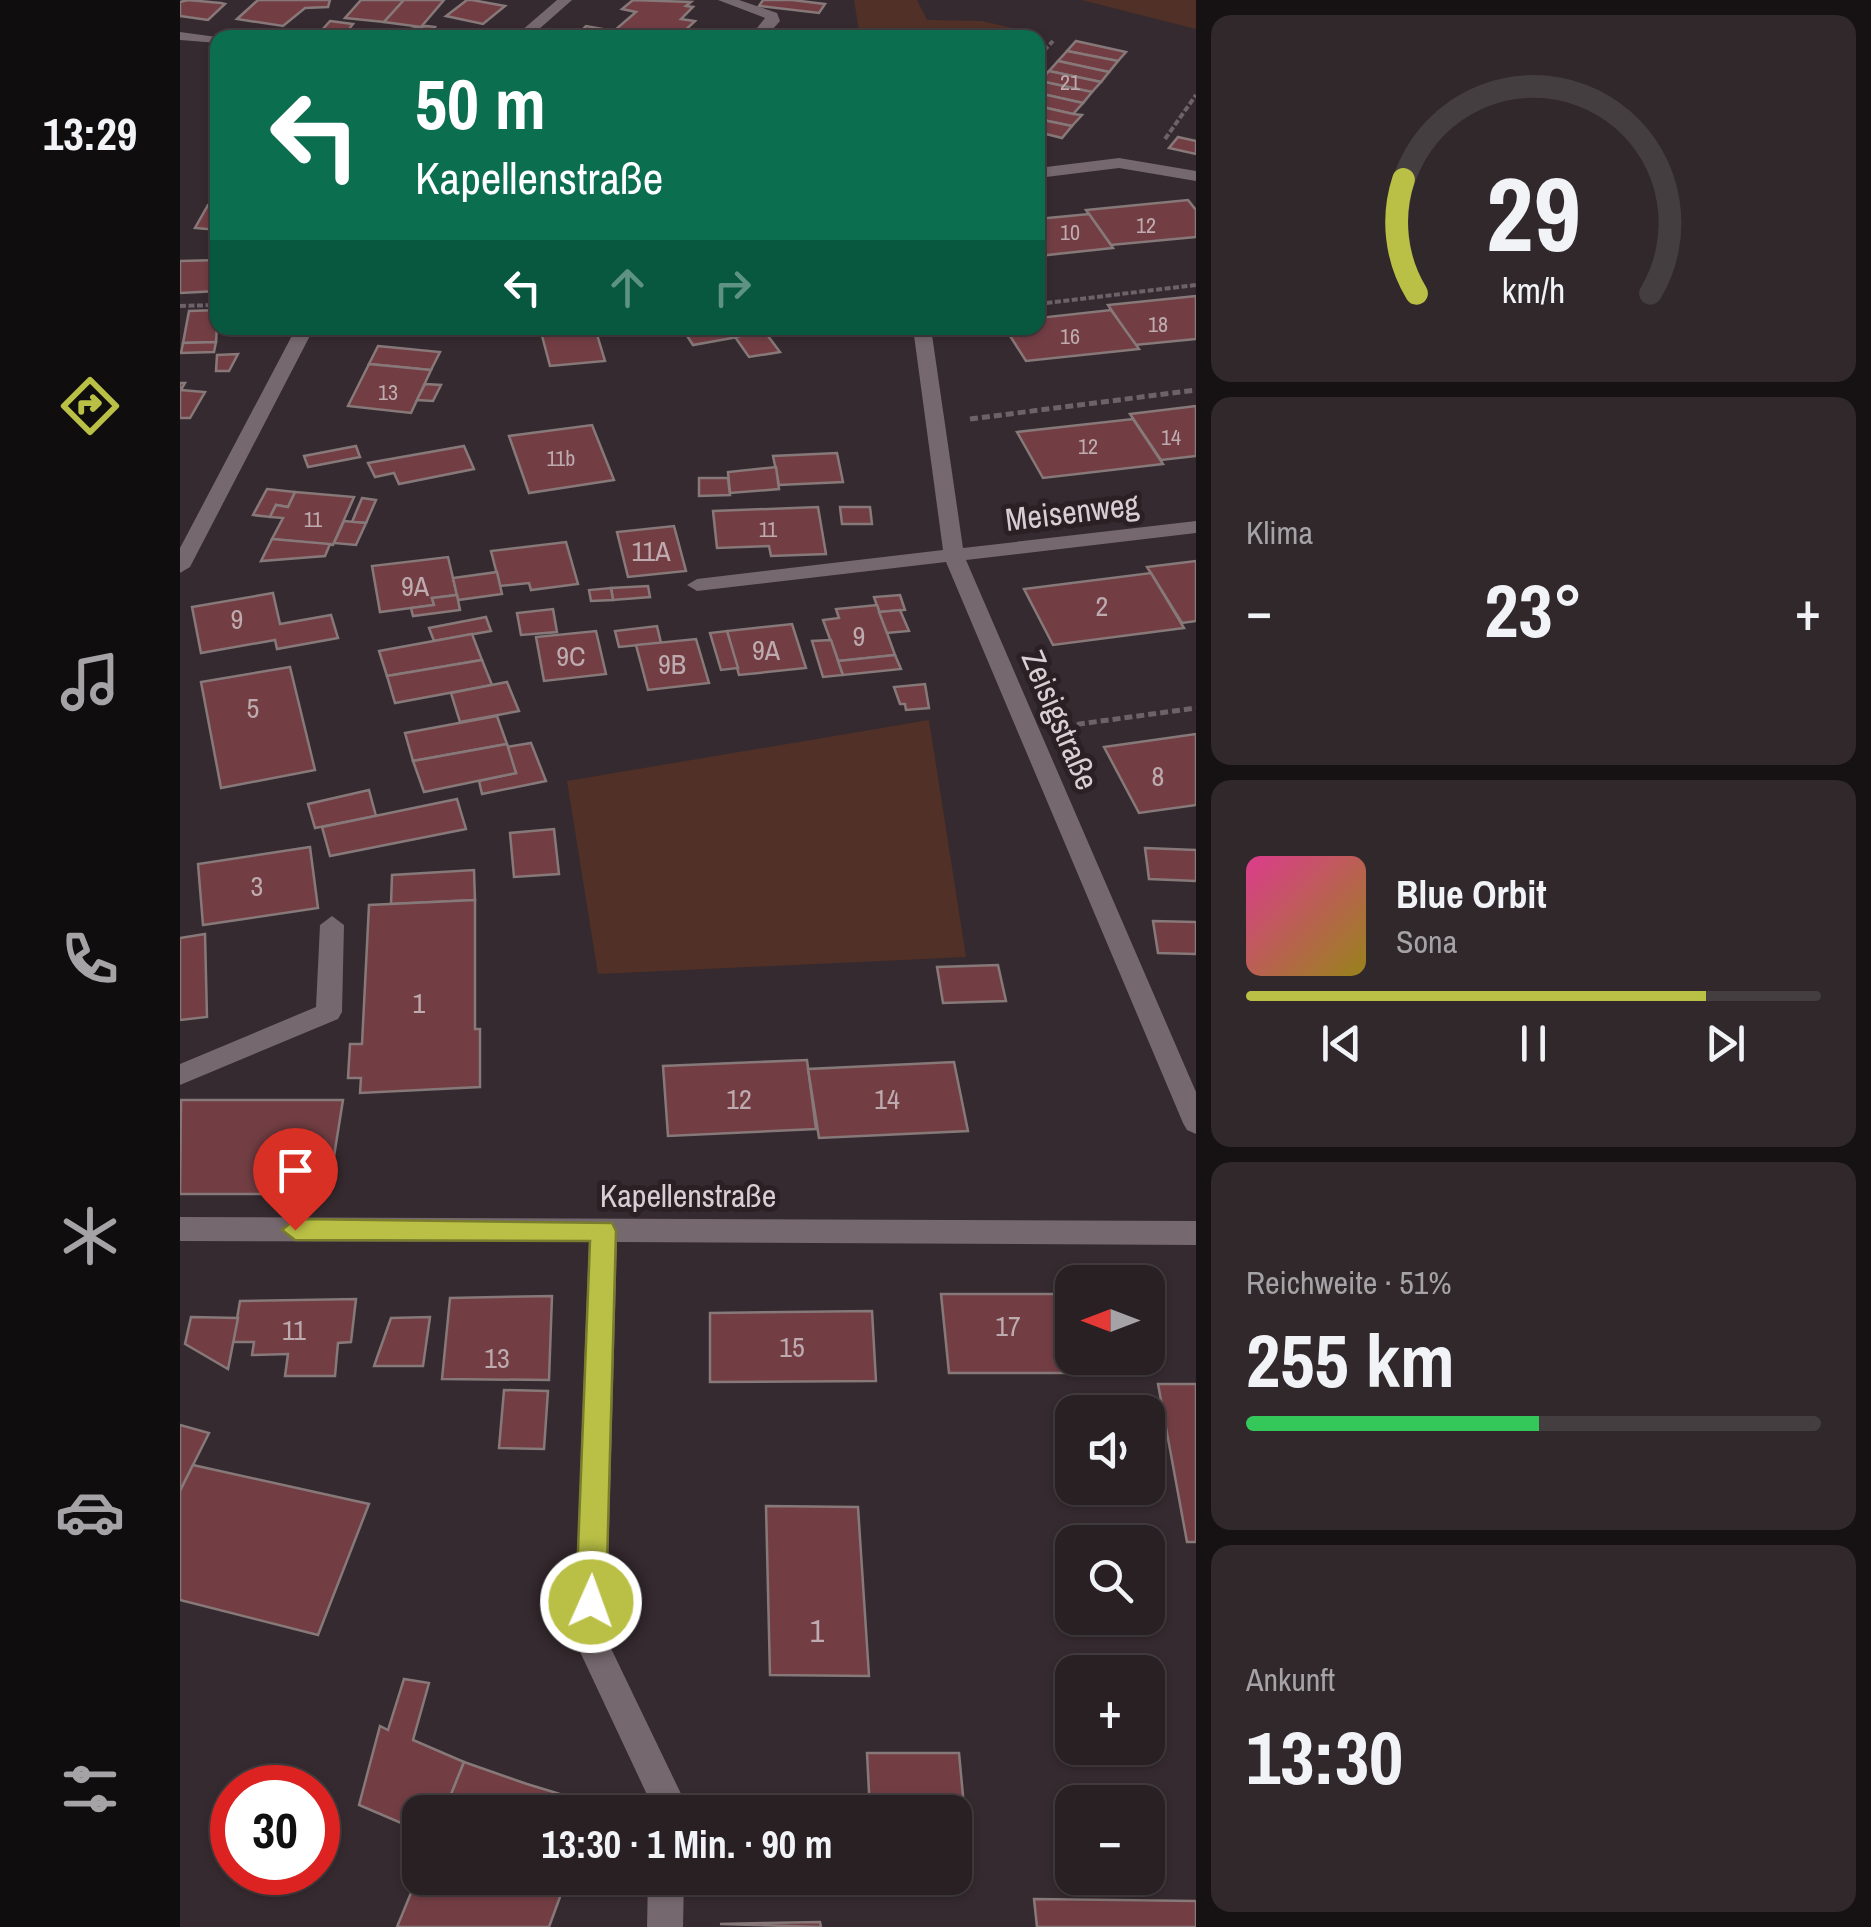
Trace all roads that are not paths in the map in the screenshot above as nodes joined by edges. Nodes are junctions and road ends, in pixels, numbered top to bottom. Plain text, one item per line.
1 (565, 0) edge
2 (724, 0) edge
3 (529, 30) edge
4 (764, 30) edge
5 (180, 36) edge
6 (210, 38) edge
7 (1045, 172) edge
8 (1196, 176) edge
9 (301, 335) edge
10 (923, 335) edge
11 (1196, 527) edge
12 (183, 554) edge
13 (954, 556) junction
14 (697, 584) dead end
15 (332, 925) dead end
16 (180, 1075) edge
17 (1196, 1123) edge
18 (180, 1229) edge
19 (603, 1231) junction
20 (1196, 1233) edge
21 (665, 1795) edge
22 (666, 1895) edge
23 (666, 1927) edge

1 - 3 street
2 - 4 street
5 - 6 street
7 - 8 street
9 - 12 street
10 - 13 street, Zeisigstraße
11 - 13 street, Meisenweg
13 - 14 street, Meisenweg
13 - 17 street, Zeisigstraße
15 - 16 street
18 - 19 street, Kapellenstraße
19 - 20 street, Kapellenstraße
19 - 21 street
22 - 23 street

